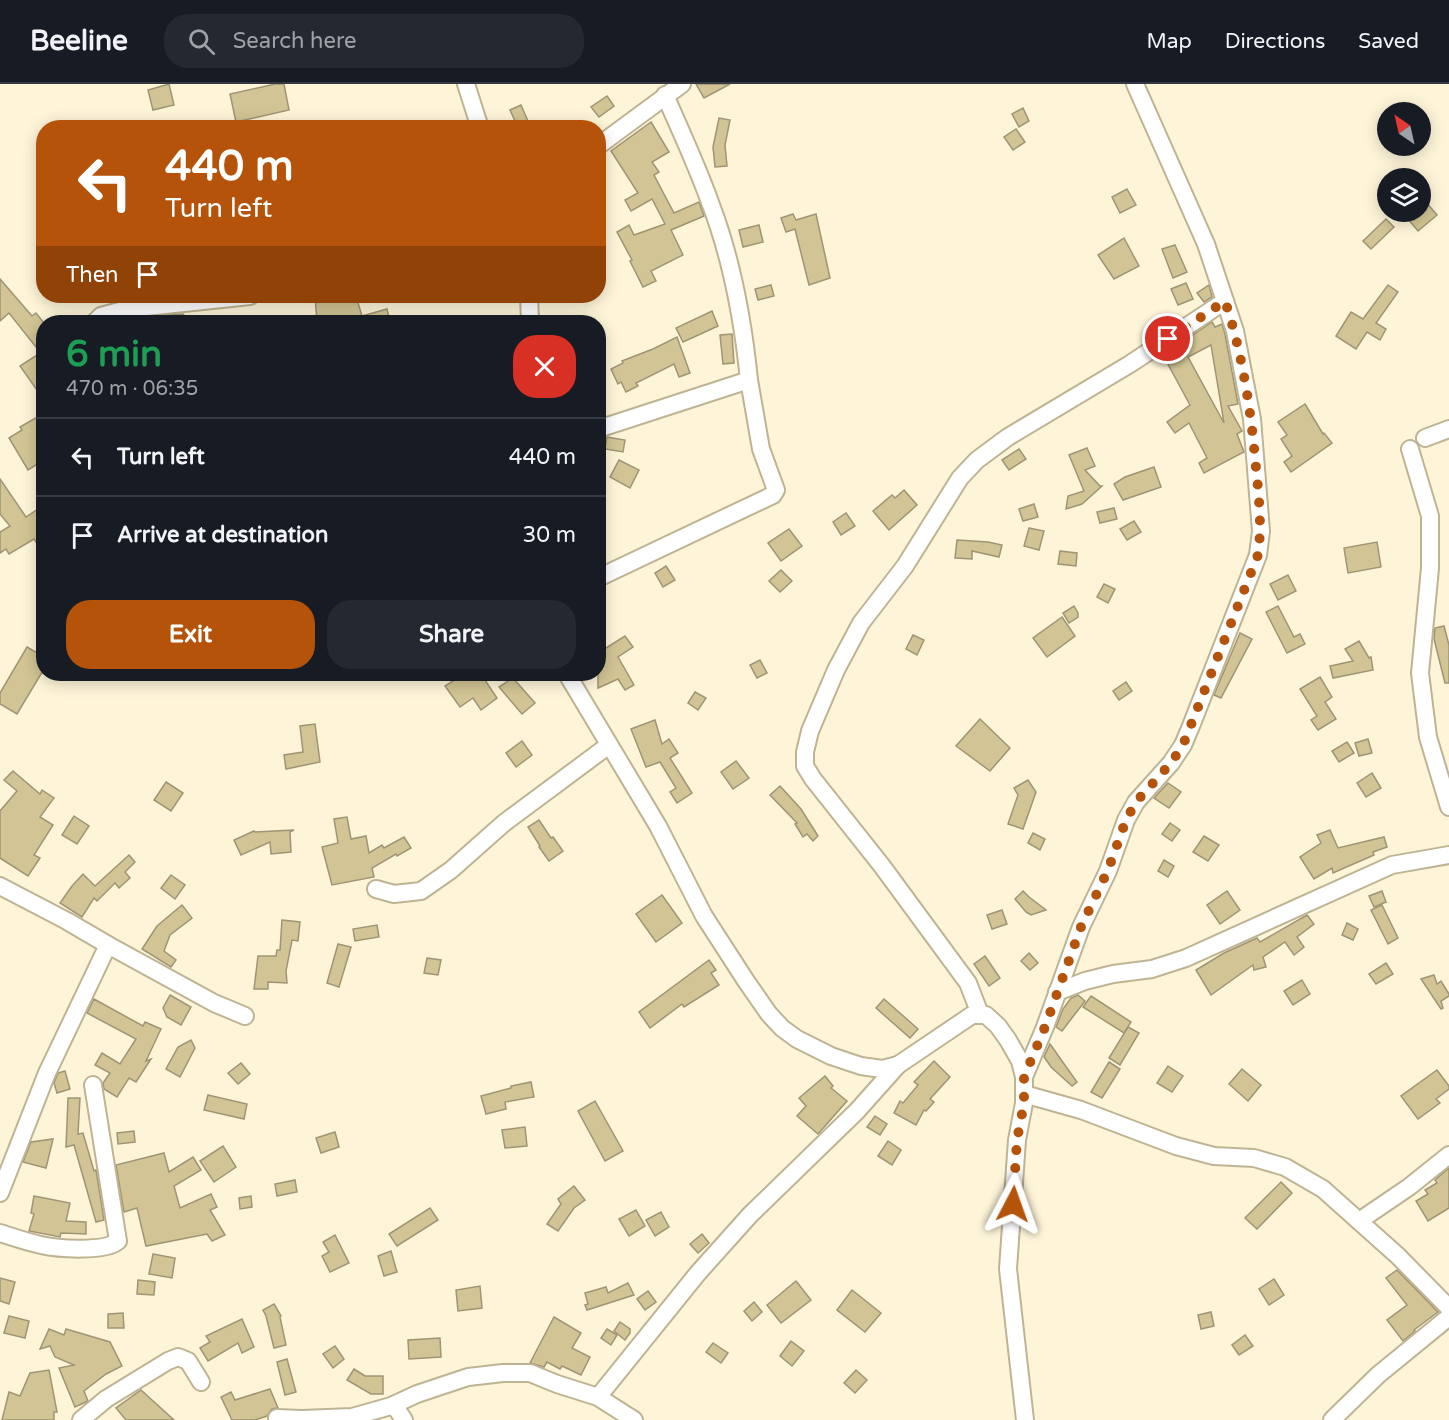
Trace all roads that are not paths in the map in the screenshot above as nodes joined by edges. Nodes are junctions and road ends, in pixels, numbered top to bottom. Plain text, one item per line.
1 (465, 84) edge
2 (682, 84) edge
3 (1135, 84) edge
4 (665, 95) junction
5 (477, 120) edge
6 (606, 140) edge
7 (1225, 301) junction
8 (184, 303) edge
9 (104, 315) edge
10 (749, 380) junction
11 (606, 426) edge
12 (1449, 429) edge
13 (1425, 438) dead end
14 (1410, 448) dead end
15 (606, 574) edge
16 (571, 681) edge
17 (609, 745) junction
18 (1449, 807) edge
19 (1449, 855) edge
20 (0, 886) edge
21 (376, 889) dead end
22 (108, 945) junction
23 (1057, 992) junction
24 (980, 1014) junction
25 (245, 1016) dead end
26 (898, 1065) junction
27 (93, 1085) dead end
28 (1024, 1086) junction
29 (1449, 1155) edge
30 (0, 1193) edge
31 (1359, 1221) junction
32 (0, 1233) edge
33 (1449, 1308) edge
34 (1449, 1317) edge
35 (201, 1382) dead end
36 (598, 1397) junction
37 (394, 1405) junction
38 (277, 1418) dead end
39 (81, 1420) edge
40 (404, 1420) edge
41 (634, 1420) edge
42 (1025, 1420) edge
43 (1332, 1420) edge

1 - 5 street
2 - 4 street
3 - 7 street
4 - 6 street
4 - 10 street
7 - 23 street
7 - 24 street
8 - 9 street
10 - 11 street
10 - 15 street
12 - 13 street
14 - 18 street
16 - 17 street
17 - 21 street
17 - 26 street
19 - 23 street
20 - 22 street
22 - 25 street
22 - 30 street
23 - 28 street
24 - 26 street
24 - 28 street
26 - 36 street
27 - 32 street
28 - 31 street
28 - 42 street
29 - 31 street
31 - 33 street
34 - 43 street
35 - 39 street
36 - 37 street
36 - 41 street
37 - 38 street
37 - 40 street

